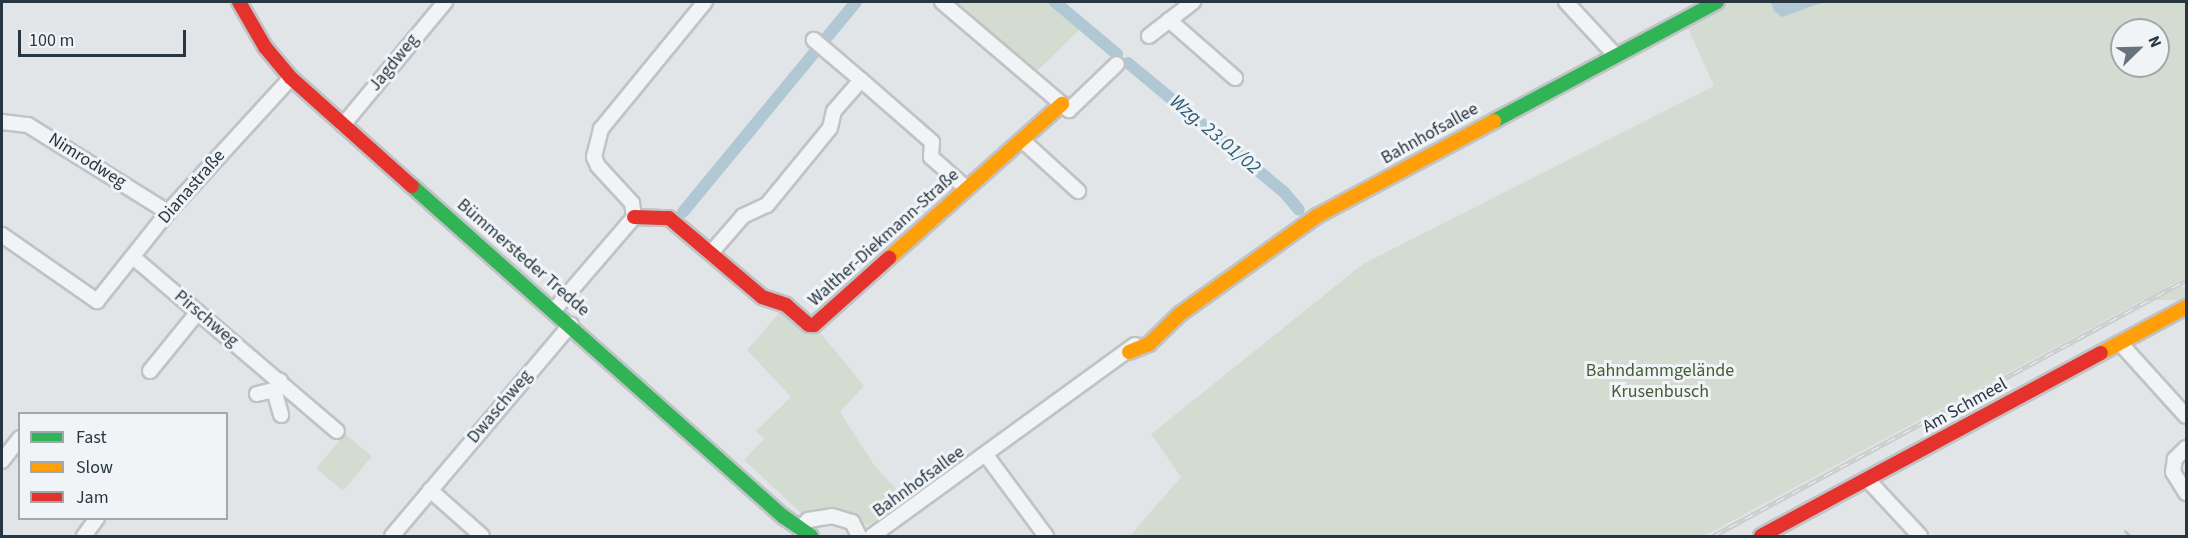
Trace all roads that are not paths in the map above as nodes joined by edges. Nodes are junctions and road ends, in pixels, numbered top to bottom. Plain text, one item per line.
1 (239, 2) edge
2 (445, 2) edge
3 (705, 2) edge
4 (942, 2) edge
5 (1566, 2) edge
6 (1717, 2) edge
7 (1188, 3) edge
8 (1169, 20) junction
9 (1149, 36) dead end
10 (814, 40) dead end
11 (1615, 55) junction
12 (1117, 64) dead end
13 (291, 78) junction
14 (1235, 78) dead end
15 (861, 80) junction
16 (1062, 104) junction
17 (2, 122) edge
18 (343, 125) junction
19 (1022, 141) junction
20 (966, 188) junction
21 (1078, 191) dead end
22 (168, 212) junction
23 (634, 217) junction
24 (2, 235) edge
25 (711, 253) junction
26 (133, 256) junction
27 (2187, 307) edge
28 (555, 309) junction
29 (198, 312) junction
30 (571, 324) junction
31 (2120, 343) junction
32 (150, 371) dead end
33 (277, 386) junction
34 (257, 394) dead end
35 (281, 415) dead end
36 (2187, 416) edge
37 (337, 431) dead end
38 (18, 441) edge
39 (2187, 448) edge
40 (986, 455) junction
41 (2, 461) edge
42 (1867, 479) junction
43 (430, 490) junction
44 (2187, 493) edge
45 (96, 520) edge
46 (806, 533) edge
47 (1046, 536) edge
48 (84, 537) edge
49 (392, 537) edge
50 (482, 537) edge
51 (859, 537) edge
52 (872, 537) edge
53 (1761, 537) edge
54 (1920, 537) edge

1 - 13 street, Bümmersteder Tredde
2 - 18 street, Jagdweg
3 - 23 street
4 - 16 street
5 - 11 street
6 - 11 street, Bahnhofsallee
7 - 8 street
8 - 9 street
8 - 14 street
10 - 15 street
11 - 40 street, Bahnhofsallee
12 - 16 street
13 - 18 street, Bümmersteder Tredde
13 - 22 street, Dianastraße
15 - 20 street
15 - 25 street
16 - 19 street, Walther-Diekmann-Straße
17 - 22 street, Nimrodweg
18 - 28 street, Bümmersteder Tredde
19 - 20 street, Walther-Diekmann-Straße
19 - 21 street
20 - 25 street, Walther-Diekmann-Straße
22 - 26 street, Dianastraße
23 - 25 street, Walther-Diekmann-Straße
23 - 28 street
24 - 26 street, Dianastraße
26 - 29 street, Pirschweg
27 - 31 street, Am Schmeel
28 - 30 street, Bümmersteder Tredde
29 - 32 street
29 - 33 street, Pirschweg
30 - 43 street, Dwaschweg
30 - 46 street, Bümmersteder Tredde
31 - 36 street
31 - 42 street, Am Schmeel
33 - 34 street
33 - 35 street
33 - 37 street, Pirschweg
38 - 41 street
39 - 44 street
40 - 47 street, Bahnhofsallee
40 - 52 street, Bahnhofsallee
42 - 53 street, Am Schmeel
42 - 54 street
43 - 49 street, Dwaschweg
43 - 50 street
45 - 48 street
46 - 51 street, Bümmersteder Tredde

